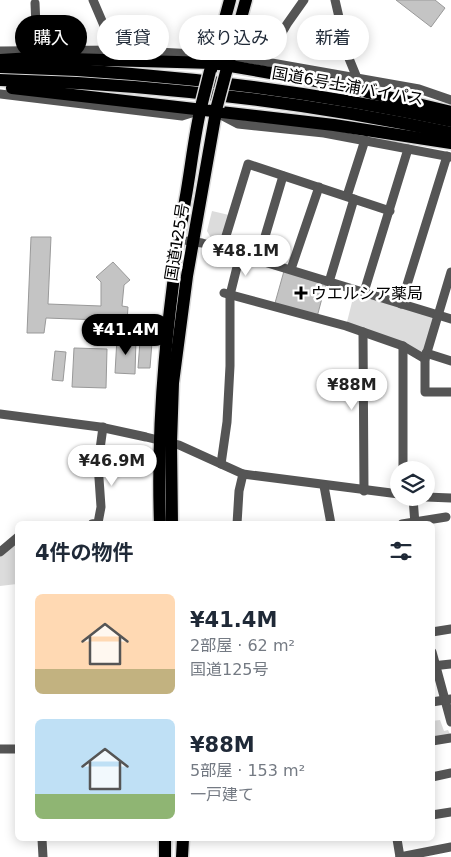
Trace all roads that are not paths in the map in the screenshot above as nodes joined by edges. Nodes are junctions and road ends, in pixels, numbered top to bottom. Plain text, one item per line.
1 (93, 0) edge
2 (230, 0) edge
3 (246, 0) edge
4 (304, 0) edge
5 (335, 0) edge
6 (35, 3) dead end
7 (36, 15) edge
8 (100, 15) edge
9 (15, 51) edge
10 (0, 52) edge
11 (169, 56) edge
12 (97, 57) edge
13 (0, 60) edge
14 (265, 62) junction
15 (0, 67) edge
16 (212, 67) junction
17 (227, 69) junction
18 (357, 78) junction
19 (0, 80) edge
20 (0, 86) edge
21 (0, 94) edge
22 (451, 100) edge
23 (201, 107) junction
24 (216, 109) junction
25 (451, 112) edge
26 (451, 121) edge
27 (451, 133) edge
28 (366, 140) junction
29 (451, 143) edge
30 (408, 148) junction
31 (449, 157) edge
32 (283, 176) junction
33 (319, 188) junction
34 (350, 198) junction
35 (390, 211) junction
36 (179, 240) junction
37 (193, 242) junction
38 (222, 249) junction
39 (240, 254) junction
40 (258, 260) junction
41 (291, 269) junction
42 (451, 272) edge
43 (329, 282) junction
44 (364, 292) junction
45 (227, 294) junction
46 (401, 304) junction
47 (438, 315) junction
48 (451, 320) edge
49 (363, 332) junction
50 (403, 346) junction
51 (425, 356) junction
52 (451, 361) edge
53 (451, 392) edge
54 (0, 414) edge
55 (103, 427) junction
56 (165, 442) junction
57 (403, 461) edge
58 (221, 464) junction
59 (243, 474) junction
60 (324, 486) junction
61 (364, 490) junction
62 (390, 493) edge
63 (435, 497) edge
64 (451, 498) edge
65 (414, 506) edge
66 (446, 517) dead end
67 (99, 521) edge
68 (160, 521) edge
69 (172, 521) edge
70 (237, 521) edge
71 (330, 521) edge
72 (415, 521) edge
73 (425, 521) edge
74 (15, 540) edge
75 (0, 552) edge
76 (451, 629) edge
77 (435, 632) edge
78 (451, 664) edge
79 (435, 666) edge
80 (435, 668) edge
81 (448, 699) edge
82 (435, 701) edge
83 (451, 722) edge
84 (451, 738) edge
85 (435, 741) edge
86 (0, 749) edge
87 (15, 749) edge
88 (451, 773) edge
89 (435, 776) edge
90 (451, 812) edge
91 (435, 815) edge
92 (42, 841) edge
93 (157, 841) edge
94 (165, 841) edge
95 (175, 841) edge
96 (183, 841) edge
97 (396, 841) edge
98 (451, 847) edge
99 (43, 857) edge
100 (158, 857) edge
101 (165, 857) edge
102 (174, 857) edge
103 (182, 857) edge
104 (400, 857) edge

1 - 8 street
2 - 16 highway, 国道125号
3 - 17 highway, 国道125号
4 - 14 street
5 - 18 street
6 - 7 street
9 - 10 street
11 - 16 highway
12 - 13 highway
14 - 17 street
14 - 18 street
15 - 26 highway, 国道6号土浦バイパス
16 - 17 highway
16 - 23 highway, 国道125号, bridge
17 - 24 highway, 国道125号, bridge
17 - 25 highway
18 - 22 street
19 - 27 highway, 国道6号土浦バイパス
20 - 23 highway
21 - 23 street
23 - 24 highway
23 - 36 highway, 国道125号
24 - 28 street
24 - 29 highway
24 - 37 highway, 国道125号
28 - 30 street
28 - 34 street
30 - 31 street
30 - 35 street
31 - 46 street
32 - 33 street
32 - 38 street
32 - 40 street
33 - 34 street
33 - 41 street
34 - 35 street
34 - 43 street
35 - 44 street
36 - 37 street
36 - 56 highway, 国道125号
37 - 38 street
37 - 56 highway, 国道125号
38 - 39 street
39 - 40 street
39 - 45 street
40 - 41 street
41 - 43 street
42 - 47 street
43 - 44 street
44 - 46 street
45 - 49 street
45 - 58 street
46 - 47 street
47 - 48 street
47 - 51 street
49 - 50 street
49 - 61 street
50 - 51 street
50 - 57 street
51 - 52 street
51 - 53 street
54 - 55 street
55 - 56 street
55 - 67 street
56 - 58 street
56 - 68 highway, 国道125号
56 - 69 highway, 国道125号
58 - 59 street
59 - 60 street
59 - 70 street
60 - 61 street
60 - 71 street
61 - 62 street
63 - 64 street
65 - 72 street
66 - 73 street
74 - 75 street
76 - 77 street
78 - 79 street
80 - 81 street
81 - 82 street
81 - 83 street
84 - 85 street
86 - 87 street
88 - 89 street
90 - 91 street
92 - 99 street
93 - 100 highway
94 - 101 highway
95 - 102 highway
96 - 103 highway
97 - 104 street
98 - 104 street

